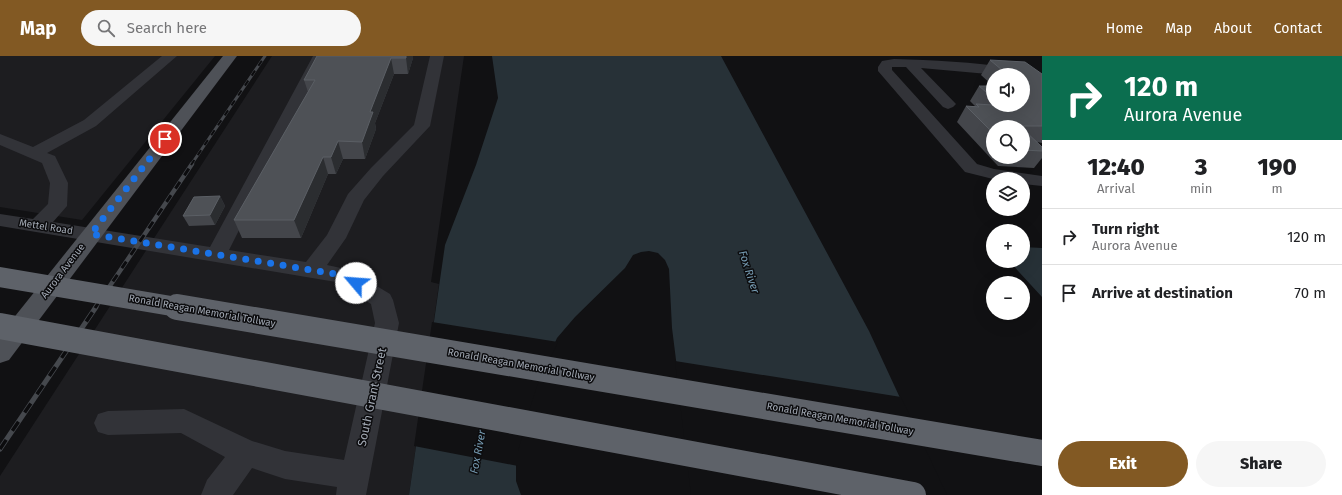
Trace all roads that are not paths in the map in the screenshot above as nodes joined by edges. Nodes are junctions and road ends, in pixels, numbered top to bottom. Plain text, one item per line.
1 (170, 56) edge
2 (230, 56) edge
3 (320, 56) edge
4 (437, 56) edge
5 (909, 63) junction
6 (1042, 80) edge
7 (948, 104) dead end
8 (0, 139) edge
9 (34, 153) junction
10 (1042, 181) edge
11 (0, 220) edge
12 (38, 226) junction
13 (91, 234) junction
14 (216, 255) junction
15 (311, 270) junction
16 (0, 277) edge
17 (382, 300) joint
18 (0, 326) edge
19 (0, 353) edge
20 (108, 423) dead end
21 (246, 453) junction
22 (1042, 453) edge
23 (354, 485) edge
24 (216, 495) edge
25 (913, 495) edge

1 - 9 street
2 - 13 main road, Aurora Avenue
3 - 14 street
4 - 15 street
5 - 6 street
5 - 7 street
5 - 10 street
8 - 9 street
9 - 12 street
11 - 12 street, Mettel Road
12 - 13 street, Mettel Road
13 - 14 street, Mettel Road
13 - 19 main road, Aurora Avenue
14 - 15 street, Mettel Road
15 - 17 street, Mettel Road
16 - 22 highway, Ronald Reagan Memorial Tollway, bridge
17 - 23 street, South Grant Street
18 - 25 highway, bridge
20 - 21 street
21 - 23 street
21 - 24 street

